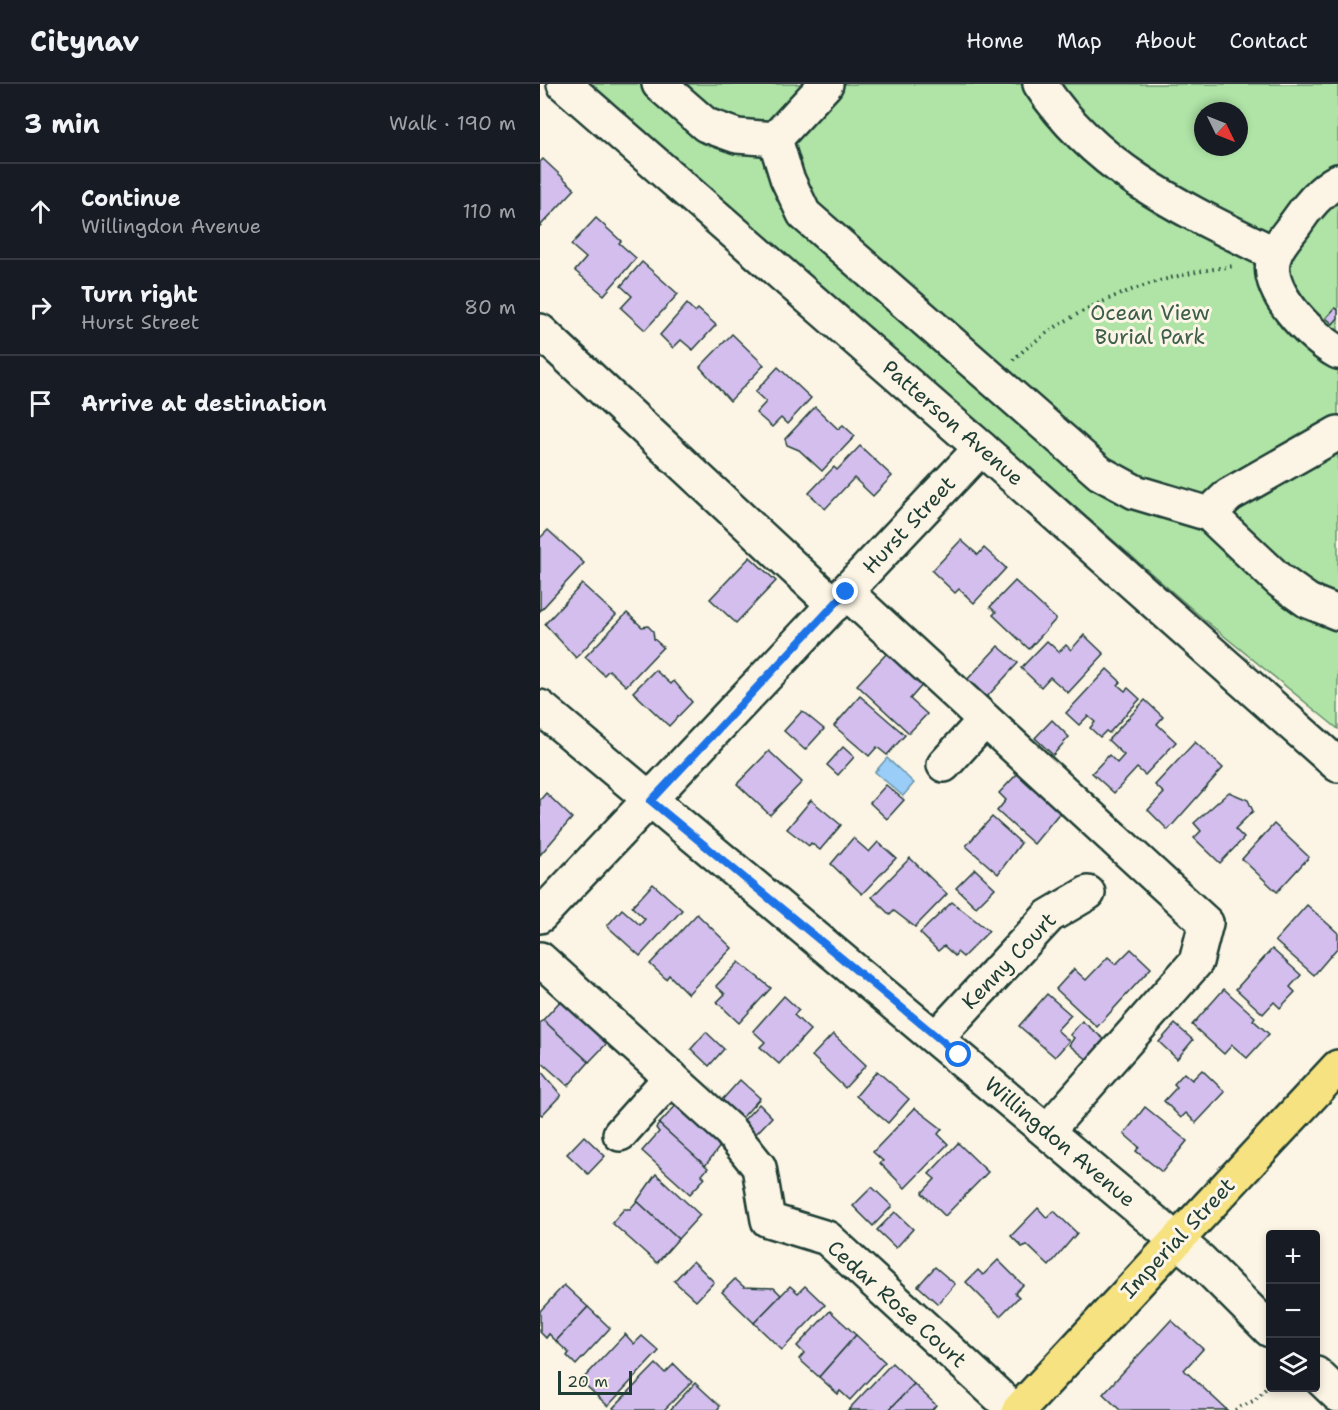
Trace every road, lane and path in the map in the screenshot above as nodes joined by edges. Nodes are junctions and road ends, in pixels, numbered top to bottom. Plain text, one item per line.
1 (564, 84) edge
2 (659, 84) edge
3 (826, 84) edge
4 (1040, 84) edge
5 (775, 139) junction
6 (1338, 181) edge
7 (1274, 258) junction
8 (540, 331) edge
9 (1338, 352) edge
10 (993, 379) junction
11 (1338, 433) edge
12 (981, 448) junction
13 (1209, 514) junction
14 (840, 599) junction
15 (1338, 613) edge
16 (540, 707) edge
17 (984, 721) junction
18 (944, 765) dead end
19 (1338, 765) edge
20 (651, 801) junction
21 (1088, 893) dead end
22 (540, 916) edge
23 (540, 959) edge
24 (937, 1037) junction
25 (1338, 1067) edge
26 (671, 1077) junction
27 (1047, 1131) junction
28 (620, 1134) dead end
29 (1176, 1240) junction
30 (1266, 1326) edge
31 (1320, 1378) edge
32 (1266, 1388) edge
33 (1338, 1395) edge
34 (1014, 1410) edge
35 (1019, 1410) edge
36 (1235, 1410) edge

1 - 12 street, Patterson Avenue
2 - 5 street
3 - 5 street
4 - 7 street
5 - 10 street
6 - 7 street
7 - 9 street
7 - 10 path
8 - 14 street
10 - 13 street
11 - 13 street
12 - 14 street, Hurst Street
12 - 19 street, Patterson Avenue
13 - 15 street
14 - 17 street
14 - 20 street, Hurst Street
16 - 20 street, Willingdon Avenue
17 - 18 street
17 - 27 street
20 - 22 street, Hurst Street
20 - 24 street, Willingdon Avenue
21 - 24 street, Kenny Court
23 - 26 street
24 - 27 street, Willingdon Avenue
25 - 29 main road, Imperial Street
26 - 28 street
26 - 34 street, Cedar Rose Court
27 - 29 street, Willingdon Avenue
29 - 30 street, Willingdon Avenue
29 - 35 main road, Imperial Street
31 - 33 street
32 - 36 path

